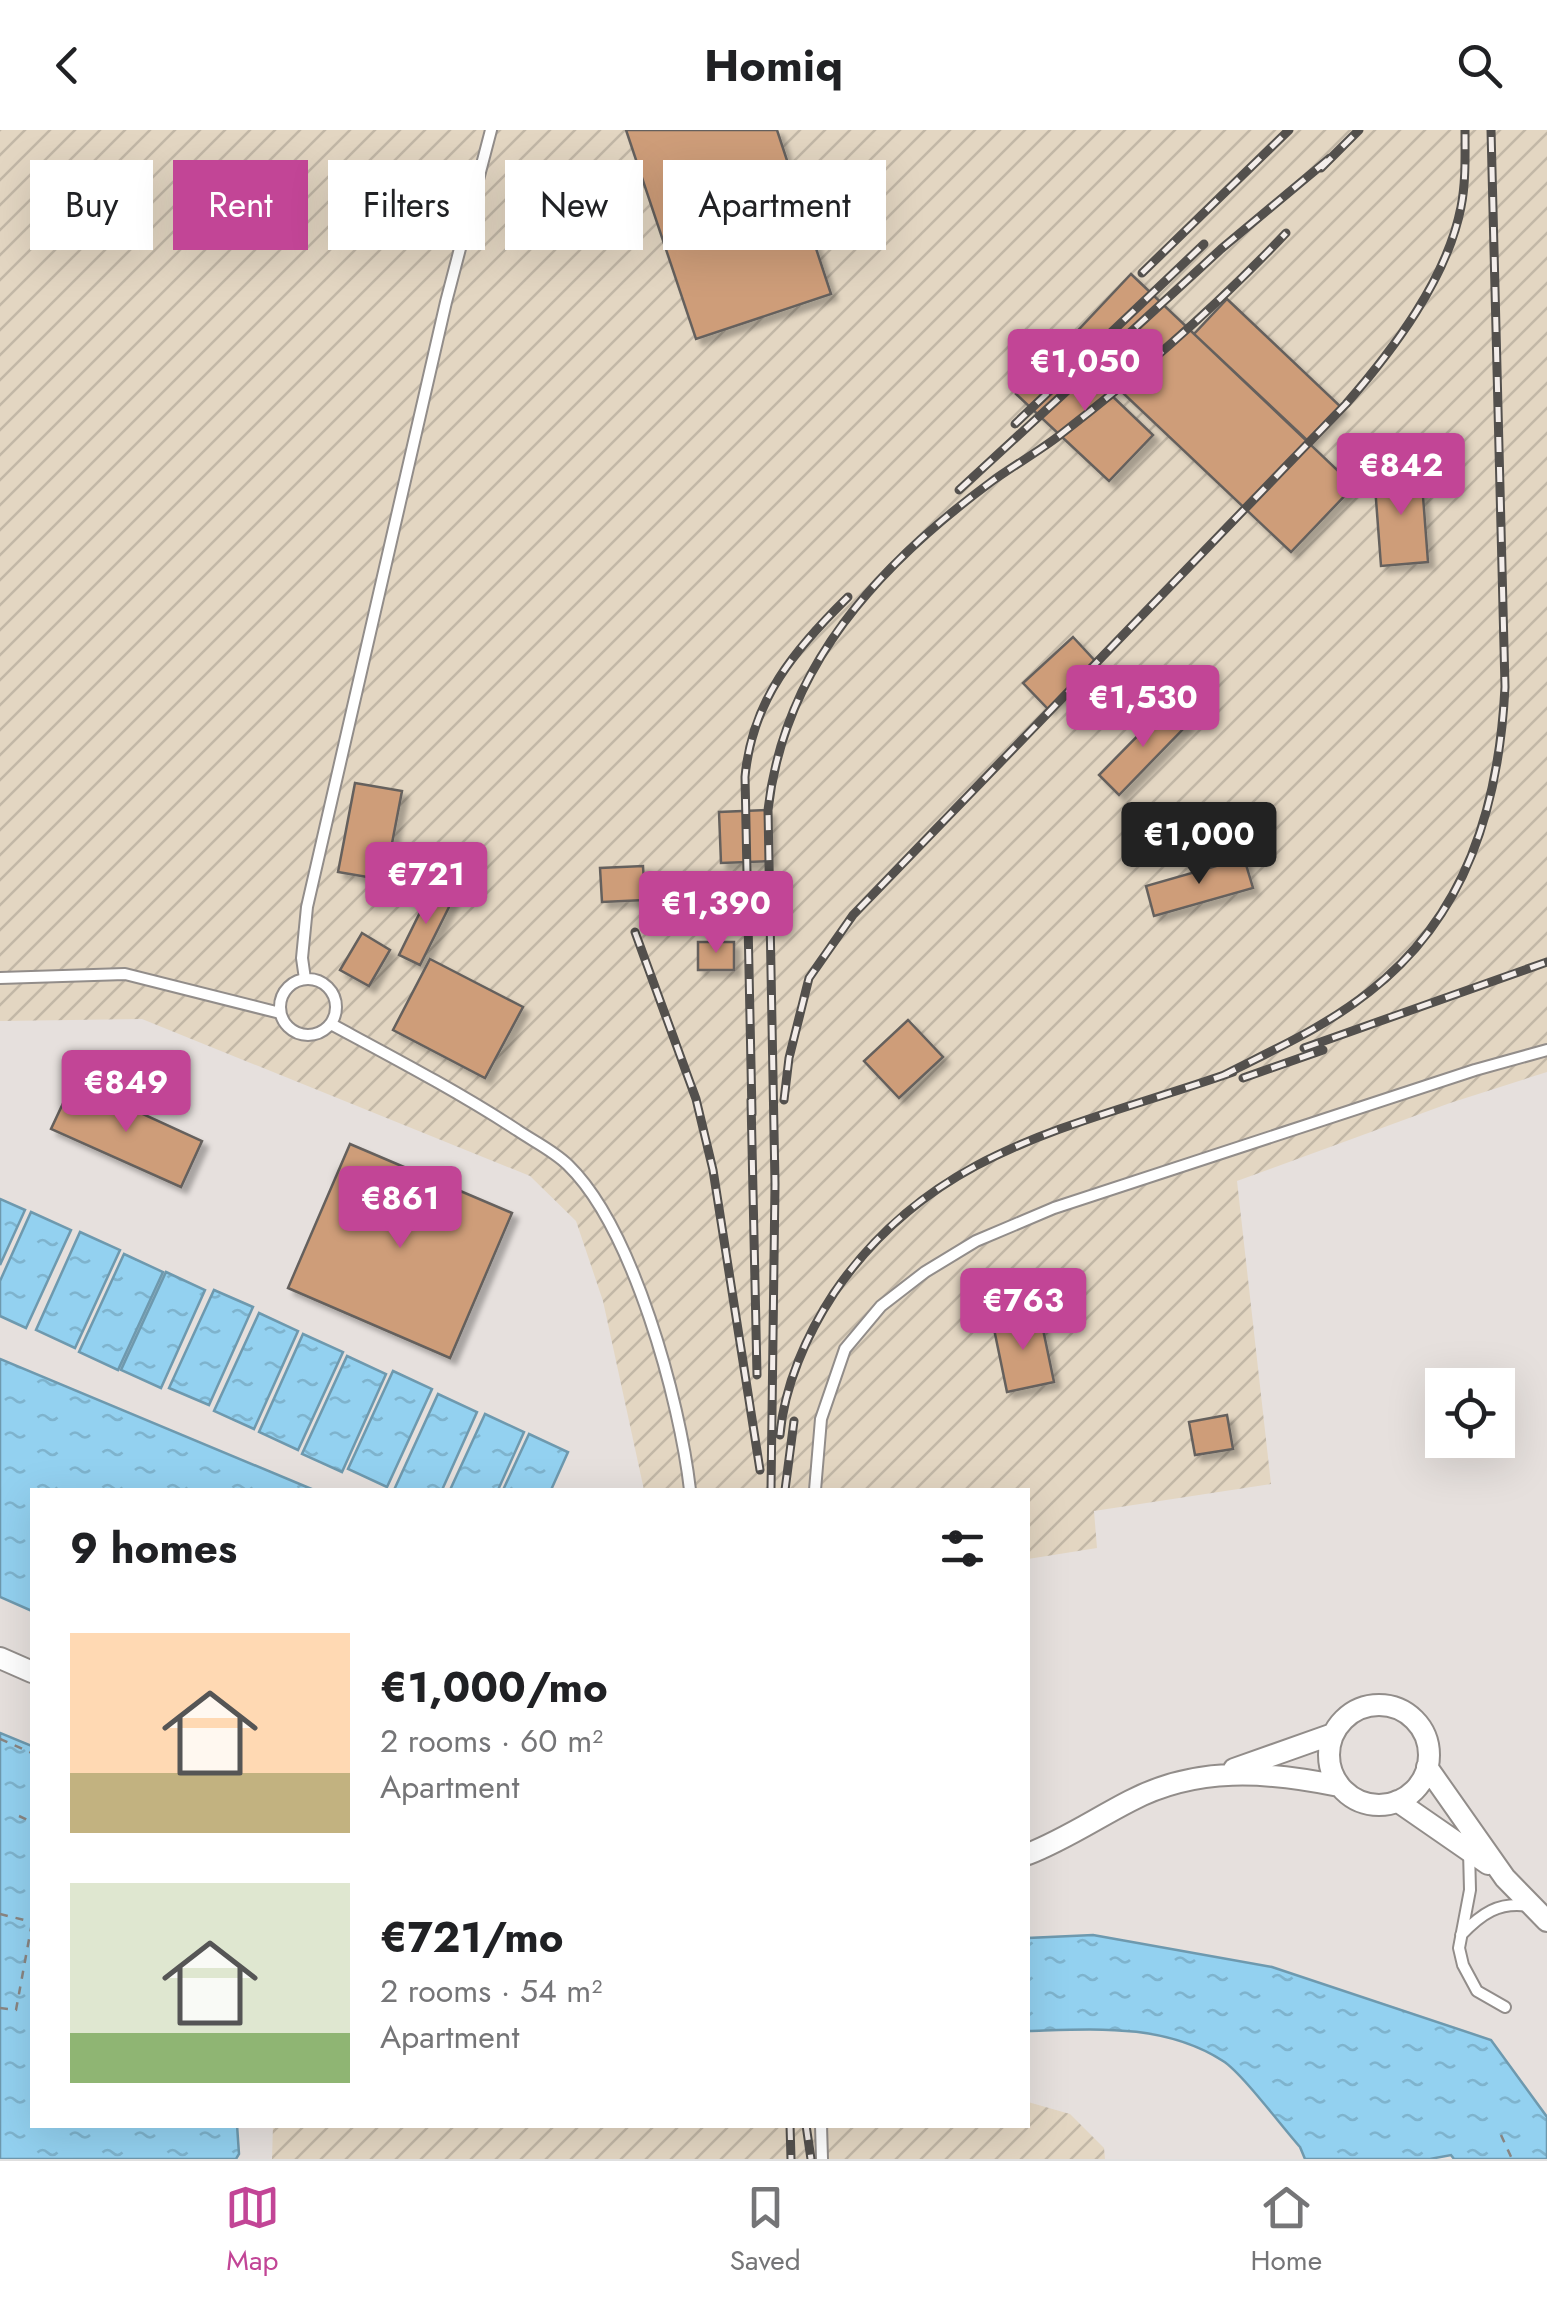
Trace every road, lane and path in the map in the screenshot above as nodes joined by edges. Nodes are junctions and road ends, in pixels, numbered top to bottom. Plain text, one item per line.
1 (491, 130) edge
2 (0, 978) edge
3 (305, 979) junction
4 (280, 1012) junction
5 (331, 1024) junction
6 (1547, 1050) edge
7 (690, 1488) edge
8 (814, 1488) edge
9 (0, 1658) edge
10 (30, 1671) edge
11 (1333, 1734) junction
12 (0, 1740) edge
13 (30, 1752) edge
14 (1427, 1767) junction
15 (1223, 1774) junction
16 (1339, 1786) junction
17 (1397, 1801) junction
18 (20, 1816) dead end
19 (30, 1821) edge
20 (1469, 1850) junction
21 (1030, 1853) edge
22 (1505, 1878) junction
23 (1530, 1906) junction
24 (0, 1914) edge
25 (1547, 1921) edge
26 (30, 1922) edge
27 (30, 1933) edge
28 (1461, 1936) junction
29 (1504, 2007) dead end
30 (0, 2008) edge
31 (822, 2128) edge
32 (1501, 2135) dead end
33 (822, 2159) edge
34 (1512, 2159) edge

1 - 3 lane
2 - 4 lane
3 - 4 lane
3 - 5 lane
4 - 5 lane
5 - 7 lane
6 - 8 lane
9 - 10 street
11 - 14 street
11 - 15 street
11 - 16 street
12 - 13 path
14 - 17 street
14 - 22 street
15 - 16 street
15 - 21 street
16 - 17 street
17 - 20 street
18 - 19 path
20 - 22 street
20 - 28 lane
22 - 23 street
23 - 25 street
23 - 28 lane
24 - 26 path
27 - 30 path
28 - 29 lane
31 - 33 lane
32 - 34 path

